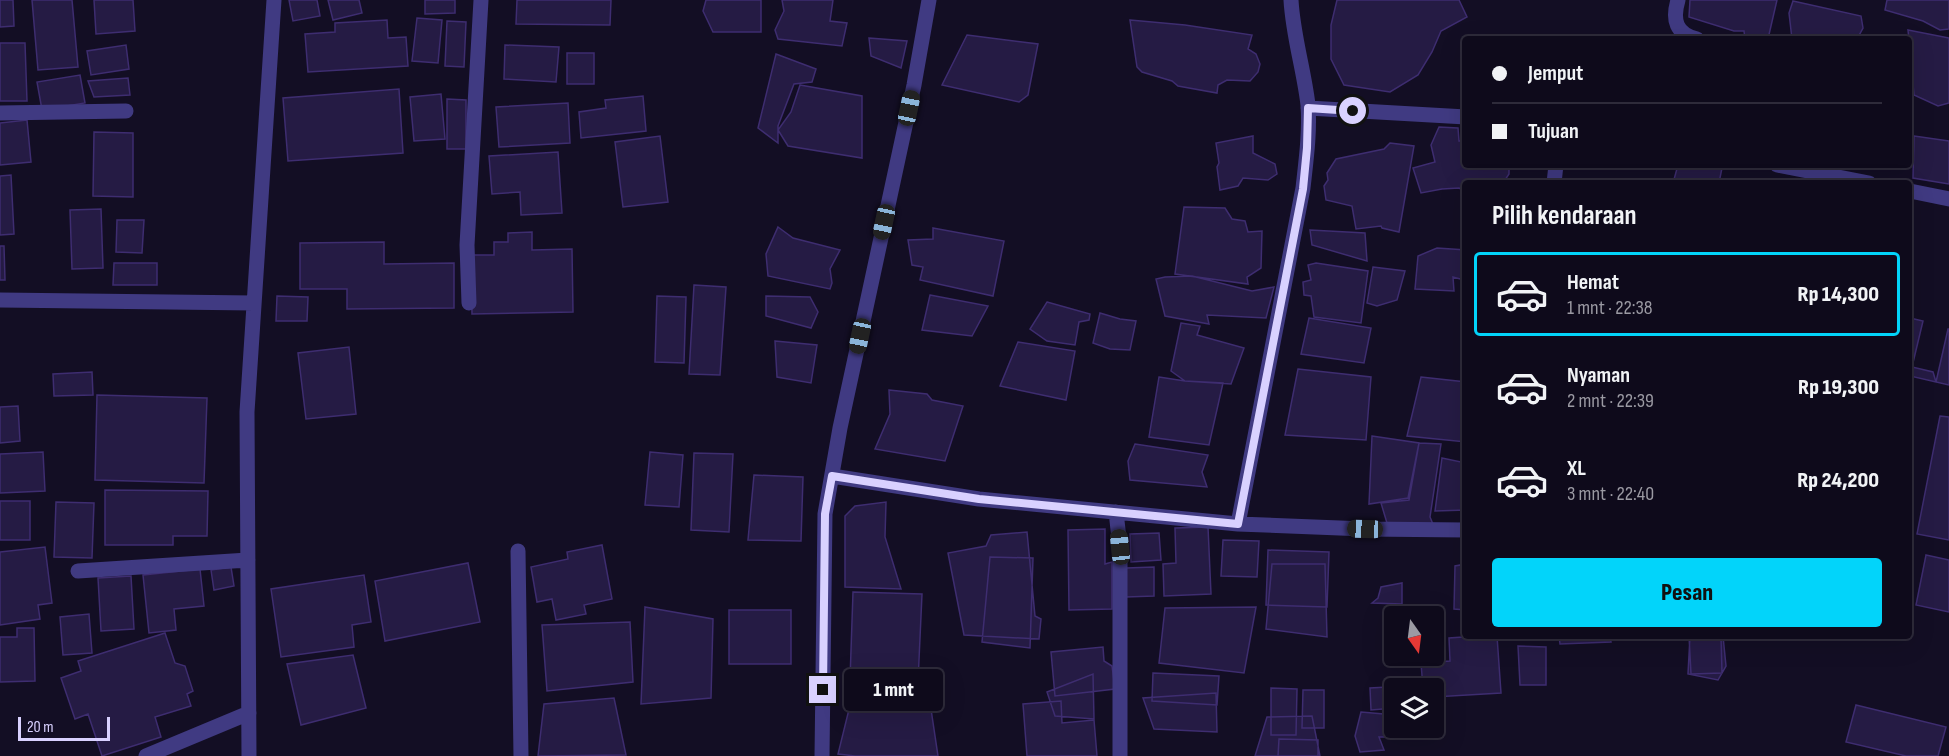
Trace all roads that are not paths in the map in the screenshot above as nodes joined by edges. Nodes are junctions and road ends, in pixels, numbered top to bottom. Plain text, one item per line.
1 (274, 0) edge
2 (481, 0) edge
3 (928, 0) edge
4 (1291, 0) edge
5 (1678, 0) edge
6 (1688, 36) edge
7 (1308, 108) junction
8 (126, 111) dead end
9 (0, 113) edge
10 (1462, 117) edge
11 (1792, 168) edge
12 (1854, 180) edge
13 (1912, 191) edge
14 (1949, 199) edge
15 (0, 300) edge
16 (254, 303) junction
17 (469, 303) dead end
18 (832, 476) junction
19 (1116, 512) junction
20 (1238, 524) junction
21 (1462, 530) edge
22 (518, 551) dead end
23 (248, 560) junction
24 (78, 572) dead end
25 (249, 713) junction
26 (146, 756) edge
27 (249, 756) edge
28 (521, 756) edge
29 (822, 756) edge
30 (1120, 756) edge

1 - 16 street
2 - 17 street
3 - 18 street
4 - 7 street
5 - 6 street
7 - 10 street
7 - 20 street
8 - 9 street
11 - 12 street
13 - 14 street
15 - 16 street
16 - 23 street
18 - 19 street
18 - 29 street
19 - 20 street
19 - 30 street
20 - 21 street
22 - 28 street
23 - 24 street
23 - 25 street
25 - 26 street
25 - 27 street

